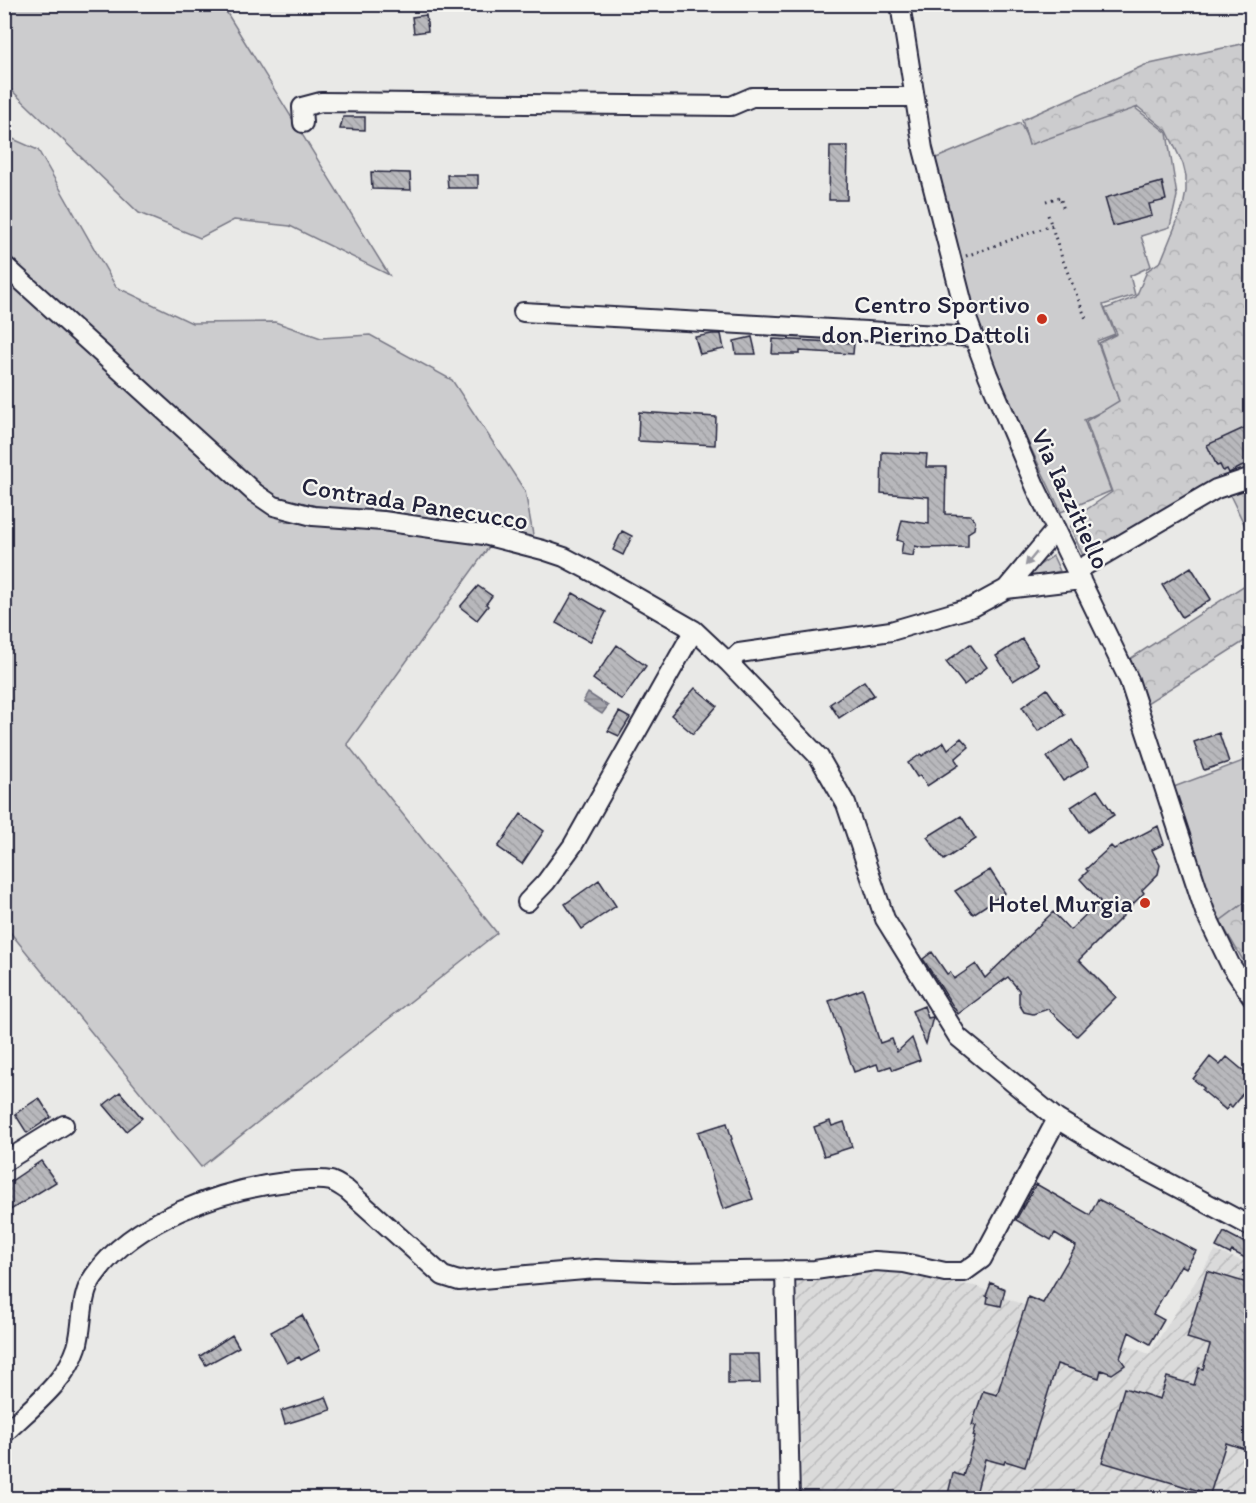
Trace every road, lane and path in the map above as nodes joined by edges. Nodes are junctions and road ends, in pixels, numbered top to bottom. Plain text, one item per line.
1 (900, 4) edge
2 (913, 97) junction
3 (303, 123) dead end
4 (1046, 201) dead end
5 (1064, 210) dead end
6 (1048, 215) dead end
7 (1052, 225) junction
8 (964, 257) dead end
9 (4, 265) edge
10 (523, 312) dead end
11 (1086, 319) dead end
12 (974, 337) junction
13 (1251, 477) edge
14 (1056, 530) junction
15 (1078, 576) junction
16 (1006, 589) junction
17 (694, 630) junction
18 (729, 663) junction
19 (528, 902) dead end
20 (1251, 997) edge
21 (1057, 1119) junction
22 (64, 1125) dead end
23 (4, 1162) edge
24 (1251, 1227) edge
25 (785, 1270) junction
26 (4, 1434) edge
27 (790, 1498) edge

1 - 2 street, Via Iazzitiello
2 - 3 street
2 - 12 street, Via Iazzitiello
4 - 5 path
6 - 7 path
7 - 8 path
7 - 11 path
9 - 17 street, Contrada Panecucco
10 - 12 street
12 - 14 street, Via Iazzitiello
13 - 15 street
14 - 15 street, Via Iazzitiello
14 -> 16 street
15 - 16 street
15 - 20 street, Via Iazzitiello
16 - 18 street
17 - 18 street, Contrada Panecucco
17 - 19 street
18 - 21 street, Contrada Panecucco
21 - 24 street, Contrada Panecucco
21 - 25 street
22 - 23 street
25 - 26 street
25 - 27 street

